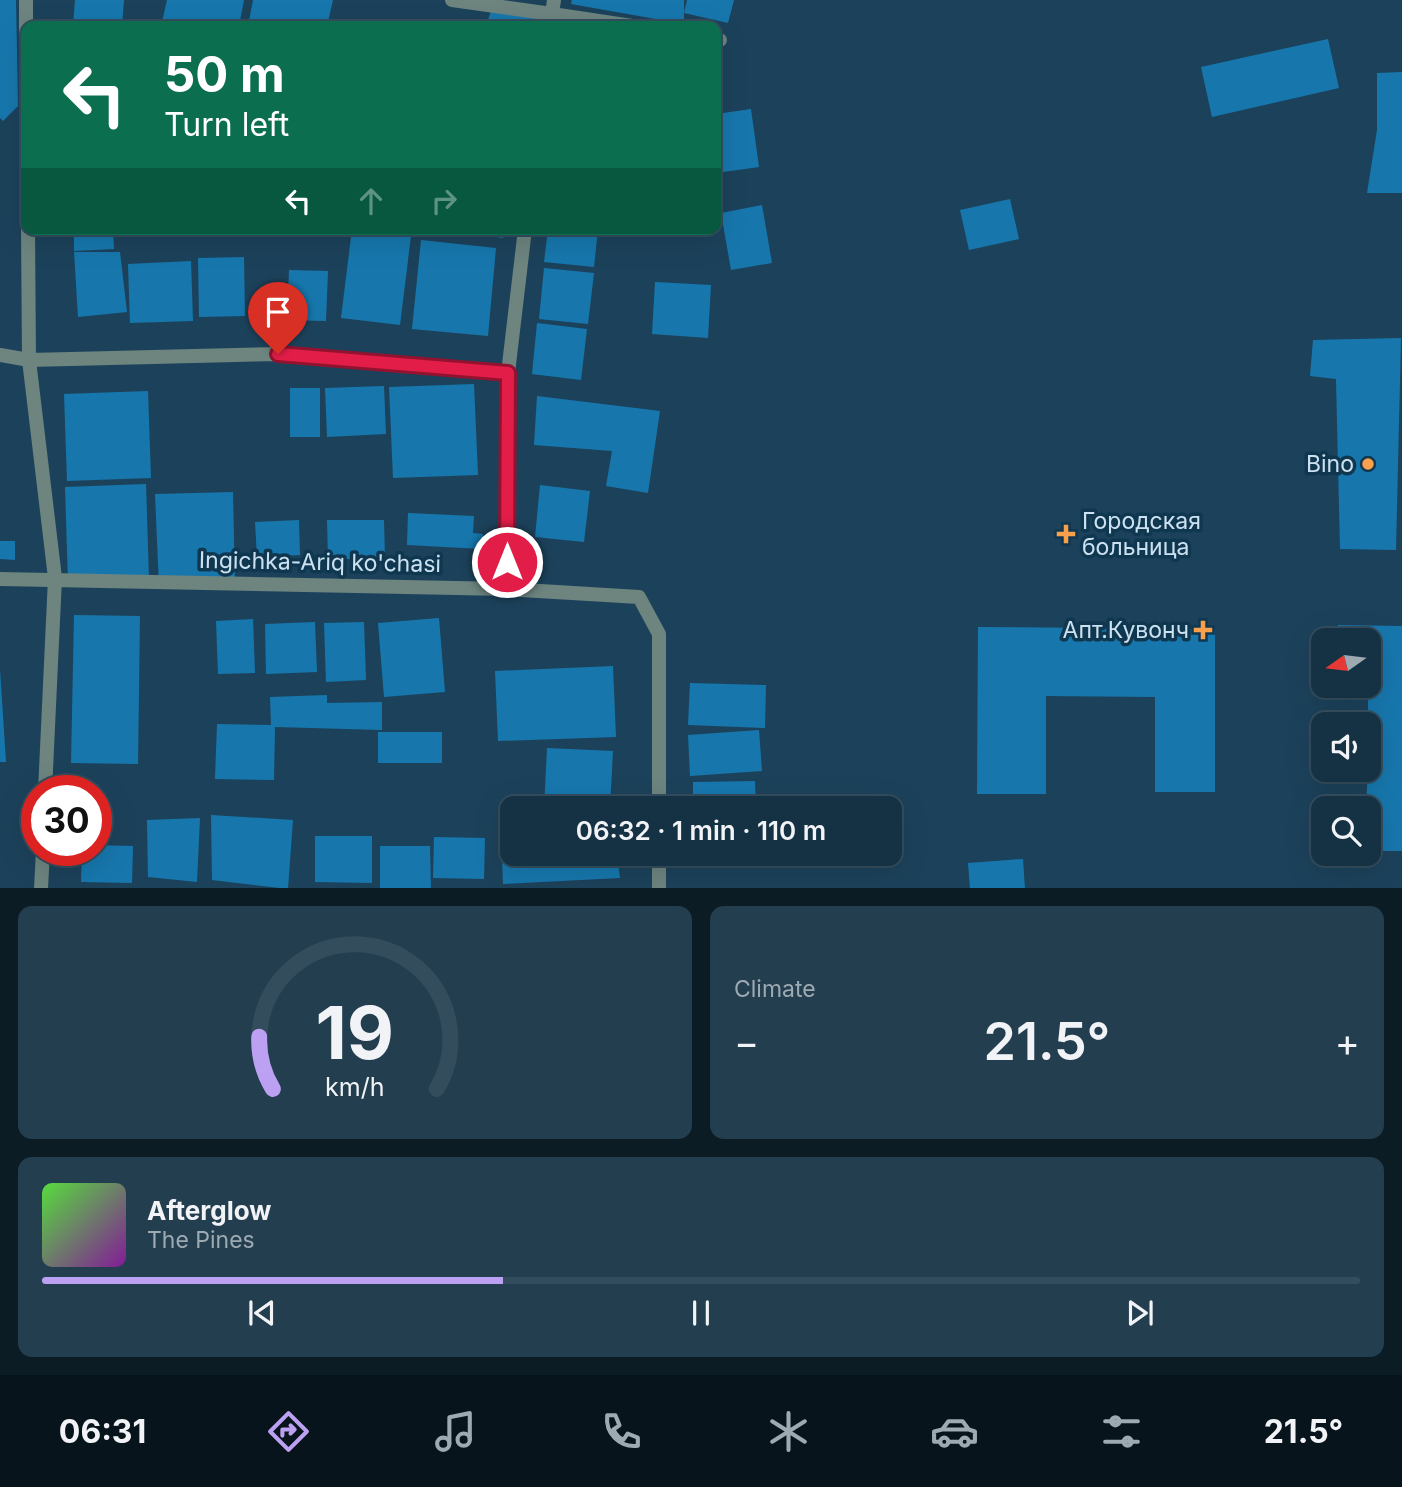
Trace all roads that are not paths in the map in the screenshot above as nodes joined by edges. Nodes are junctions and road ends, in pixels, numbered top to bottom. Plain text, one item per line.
1 (26, 0) edge
2 (452, 0) edge
3 (552, 13) edge
4 (26, 21) edge
5 (601, 21) edge
6 (28, 235) edge
7 (524, 235) edge
8 (0, 355) edge
9 (29, 360) junction
10 (508, 373) junction
11 (55, 578) junction
12 (0, 579) edge
13 (506, 589) junction
14 (46, 775) edge
15 (659, 796) edge
16 (42, 866) edge
17 (659, 866) edge
18 (41, 888) edge
19 (659, 888) edge

1 - 4 street
2 - 3 street
3 - 5 street
6 - 9 street
7 - 10 street
8 - 9 street
9 - 10 street
9 - 11 street
10 - 13 street
11 - 12 street, Ingichka-Ariq ko'chasi
11 - 13 street, Ingichka-Ariq ko'chasi
11 - 14 street
13 - 15 street, Ingichka-Ariq ko'chasi
16 - 18 street
17 - 19 street

